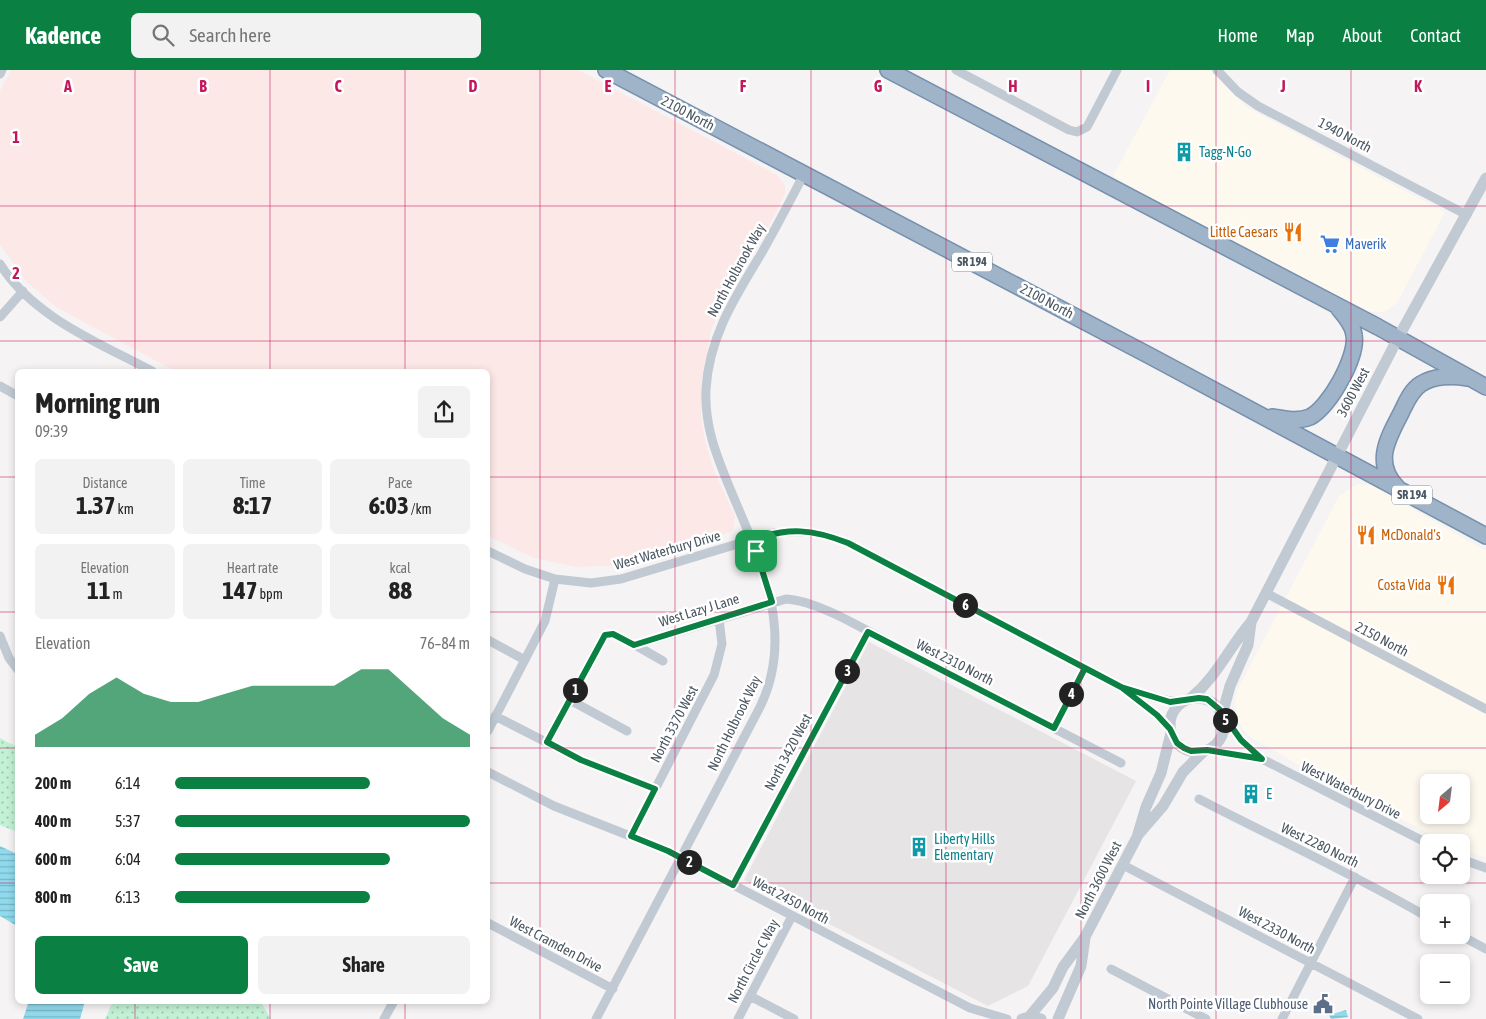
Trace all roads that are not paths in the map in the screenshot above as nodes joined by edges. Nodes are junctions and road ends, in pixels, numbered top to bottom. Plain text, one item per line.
1 (2, 70) edge
2 (606, 70) edge
3 (888, 70) edge
4 (956, 70) edge
5 (1117, 70) edge
6 (1216, 70) edge
7 (0, 74) edge
8 (804, 174) junction
9 (1486, 178) edge
10 (1467, 216) junction
11 (0, 264) edge
12 (23, 291) junction
13 (1334, 304) junction
14 (0, 317) edge
15 (1398, 338) junction
16 (148, 369) edge
17 (1479, 383) edge
18 (0, 386) edge
19 (15, 394) edge
20 (1258, 413) junction
21 (1337, 455) junction
22 (1399, 489) junction
23 (1486, 536) edge
24 (752, 540) junction
25 (490, 552) edge
26 (555, 579) junction
27 (1266, 593) junction
28 (772, 602) junction
29 (719, 619) junction
30 (1251, 622) junction
31 (868, 632) junction
32 (0, 636) edge
33 (490, 641) edge
34 (634, 645) junction
35 (525, 660) junction
36 (663, 661) dead end
37 (15, 666) edge
38 (1085, 668) junction
39 (1121, 687) junction
40 (570, 700) junction
41 (1187, 700) junction
42 (1486, 709) edge
43 (495, 716) junction
44 (1223, 716) junction
45 (490, 727) edge
46 (1054, 728) junction
47 (627, 731) dead end
48 (1171, 731) junction
49 (547, 742) junction
50 (1205, 750) junction
51 (1262, 759) junction
52 (1121, 763) dead end
53 (490, 773) edge
54 (655, 789) junction
55 (1199, 799) dead end
56 (631, 836) junction
57 (1137, 837) junction
58 (1420, 839) edge
59 (681, 858) junction
60 (1470, 862) edge
61 (1123, 864) junction
62 (1486, 868) edge
63 (1355, 877) junction
64 (733, 885) junction
65 (1420, 913) edge
66 (792, 916) junction
67 (490, 925) edge
68 (1085, 937) junction
69 (1470, 940) edge
70 (1486, 949) edge
71 (1311, 963) junction
72 (1111, 969) dead end
73 (612, 989) junction
74 (750, 996) junction
75 (392, 1004) edge
76 (970, 1008) junction
77 (1026, 1018) edge
78 (384, 1019) edge
79 (596, 1019) edge
80 (738, 1019) edge
81 (794, 1019) edge
82 (983, 1019) edge
83 (1007, 1019) edge
84 (1058, 1019) edge
85 (1206, 1019) edge
86 (1282, 1019) edge
87 (1418, 1019) edge

1 - 7 street
2 - 8 highway, 2100 North / SR 194
3 - 13 highway
4 - 5 street
6 - 10 street, 1940 North
8 - 20 highway, 2100 North / SR 194
8 - 24 street, North Holbrook Way
9 - 10 street, 3600 West
10 - 15 street, 3600 West
11 - 12 street
12 - 14 street
12 - 16 street
13 - 15 highway
13 - 20 highway
15 - 17 highway
15 - 21 street, 3600 West
17 - 22 highway
18 - 19 street
20 - 21 highway, 2100 North / SR 194
21 - 22 highway, 2100 North / SR 194
21 - 27 street, 3600 West
22 - 23 highway, 2100 North / SR 194
24 - 26 street, West Waterbury Drive
24 - 28 street, North Holbrook Way
24 - 38 street, West Waterbury Drive
25 - 26 street, West Waterbury Drive
26 - 35 street
27 - 30 street, 3600 West
27 - 42 street, 2150 North
28 - 29 street, West Lazy J Lane
28 - 31 street, West 2310 North
28 - 59 street, North Holbrook Way
29 - 34 street, West Lazy J Lane
29 - 54 street, North 3370 West
30 - 41 street
30 - 44 street
31 - 46 street, West 2310 North
31 - 64 street, North 3420 West
32 - 37 street
33 - 35 street
34 - 36 street
34 - 40 street
35 - 43 street
38 - 39 street, West Waterbury Drive
38 - 46 street
39 - 41 street, West Waterbury Drive
39 - 48 street, West Waterbury Drive
40 - 47 street
40 - 49 street
41 - 44 street
41 - 48 street
43 - 45 street
43 - 49 street
44 - 50 street
44 - 51 street, West Waterbury Drive
46 - 52 street, West 2310 North
48 - 50 street
48 - 57 street, North 3600 West
49 - 54 street
50 - 51 street, West Waterbury Drive
50 - 57 street, North 3600 West
51 - 58 street, West Waterbury Drive
53 - 56 street, West 2450 North
54 - 56 street, North 3370 West
55 - 63 street, West 2280 North
56 - 59 street, West 2450 North
57 - 61 street, North 3600 West
59 - 64 street, West 2450 North
59 - 73 street, North Holbrook Way
60 - 62 street
61 - 68 street, North 3600 West
61 - 71 street, West 2330 North
63 - 65 street, West 2280 North
63 - 71 street
64 - 66 street, West 2450 North
66 - 74 street, North Circle C Way
66 - 76 street, West 2450 North
67 - 73 street, West Cramden Drive
68 - 77 street, North 3600 West
68 - 84 street, North 3600 West
69 - 70 street
71 - 86 street
71 - 87 street, West 2330 North
72 - 85 street
73 - 79 street, North Holbrook Way
74 - 80 street, North Circle C Way
74 - 81 street
75 - 78 street
76 - 82 street, West 2450 North
76 - 83 street, West 2450 North

